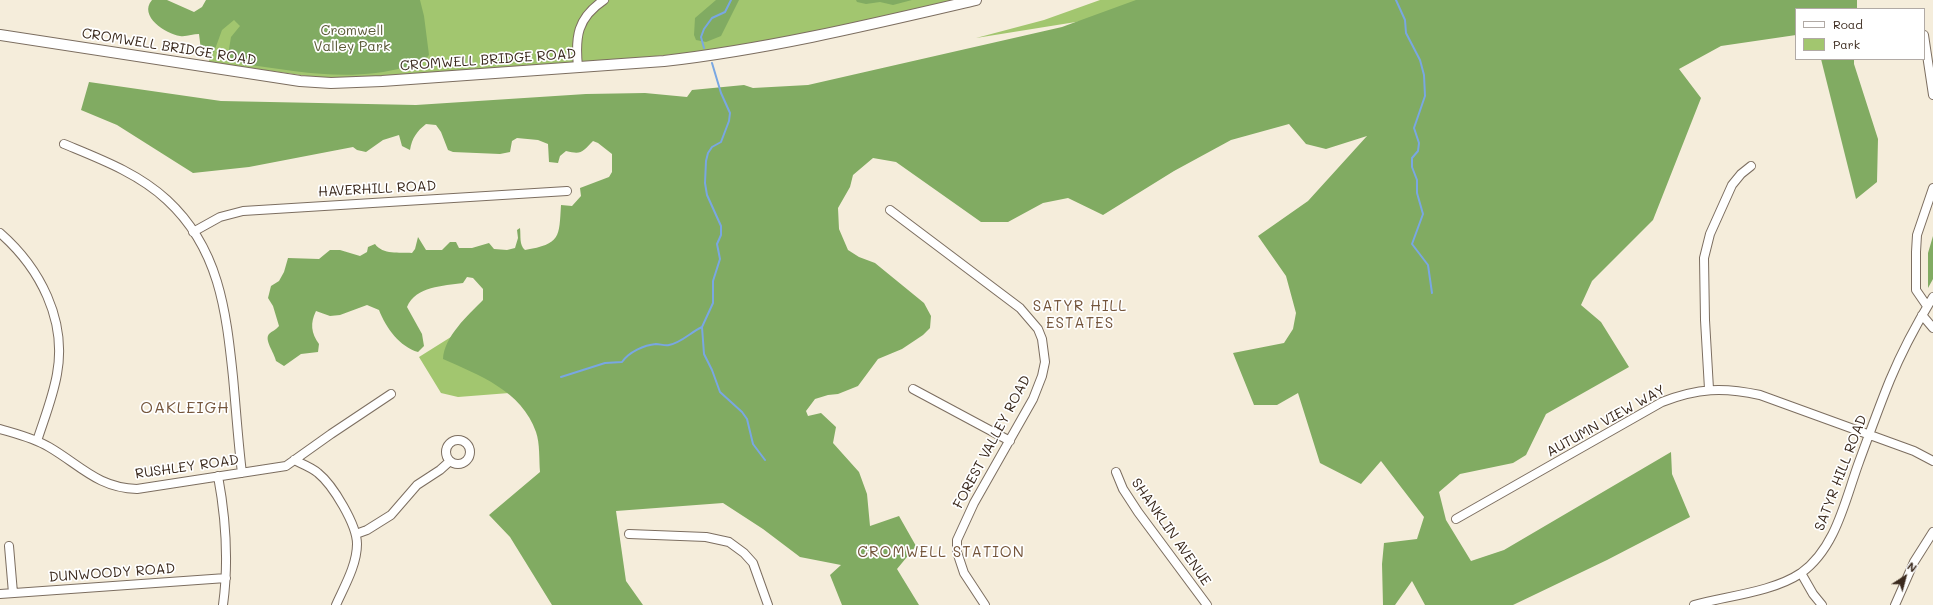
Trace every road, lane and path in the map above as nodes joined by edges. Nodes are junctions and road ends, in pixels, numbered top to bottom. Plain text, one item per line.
1 (604, 0) edge
2 (976, 0) edge
3 (0, 35) edge
4 (1925, 42) edge
5 (578, 67) junction
6 (1933, 95) edge
7 (64, 144) dead end
8 (1751, 166) dead end
9 (1933, 188) edge
10 (567, 191) dead end
11 (890, 210) dead end
12 (194, 232) junction
13 (0, 234) edge
14 (1933, 296) edge
15 (1927, 306) junction
16 (1922, 315) junction
17 (1933, 328) edge
18 (913, 388) dead end
19 (1709, 389) junction
20 (391, 394) dead end
21 (0, 429) edge
22 (1869, 435) junction
23 (37, 441) junction
24 (1010, 441) junction
25 (294, 460) junction
26 (450, 460) dead end
27 (1933, 461) edge
28 (1116, 472) dead end
29 (242, 473) junction
30 (218, 476) junction
31 (1456, 519) dead end
32 (1933, 532) edge
33 (356, 534) junction
34 (629, 534) dead end
35 (9, 546) dead end
36 (1801, 573) junction
37 (226, 578) junction
38 (13, 593) junction
39 (0, 594) edge
40 (223, 605) edge
41 (336, 605) edge
42 (768, 605) edge
43 (985, 605) edge
44 (1208, 605) edge
45 (1694, 605) edge
46 (1822, 605) edge
47 (1895, 605) edge

1 - 5 street
2 - 5 main road, CROMWELL BRIDGE ROAD
3 - 5 main road, CROMWELL BRIDGE ROAD
4 - 6 street
7 - 12 street
8 - 19 street
9 - 15 street
10 - 12 street, HAVERHILL ROAD
11 - 24 street, FOREST VALLEY ROAD
12 - 29 street
13 - 23 street
14 - 15 street, SATYR HILL ROAD
15 - 16 street, SATYR HILL ROAD
16 - 17 street
16 - 22 street, SATYR HILL ROAD
18 - 24 street
19 - 22 street, AUTUMN VIEW WAY
19 - 31 street, AUTUMN VIEW WAY
20 - 25 street, RUSHLEY ROAD
21 - 23 street, RUSHLEY ROAD
22 - 27 street, AUTUMN VIEW WAY
22 - 36 street, SATYR HILL ROAD
23 - 30 street, RUSHLEY ROAD
24 - 43 street, FOREST VALLEY ROAD
25 - 29 street, RUSHLEY ROAD
25 - 33 street
26 - 33 street
28 - 44 street, SHANKLIN AVENUE
29 - 30 street, RUSHLEY ROAD
30 - 37 street
32 - 47 street
33 - 41 street
34 - 42 street
35 - 38 street
36 - 45 street, SATYR HILL ROAD
36 - 46 street
37 - 38 street, DUNWOODY ROAD
37 - 40 street
38 - 39 street, DUNWOODY ROAD

